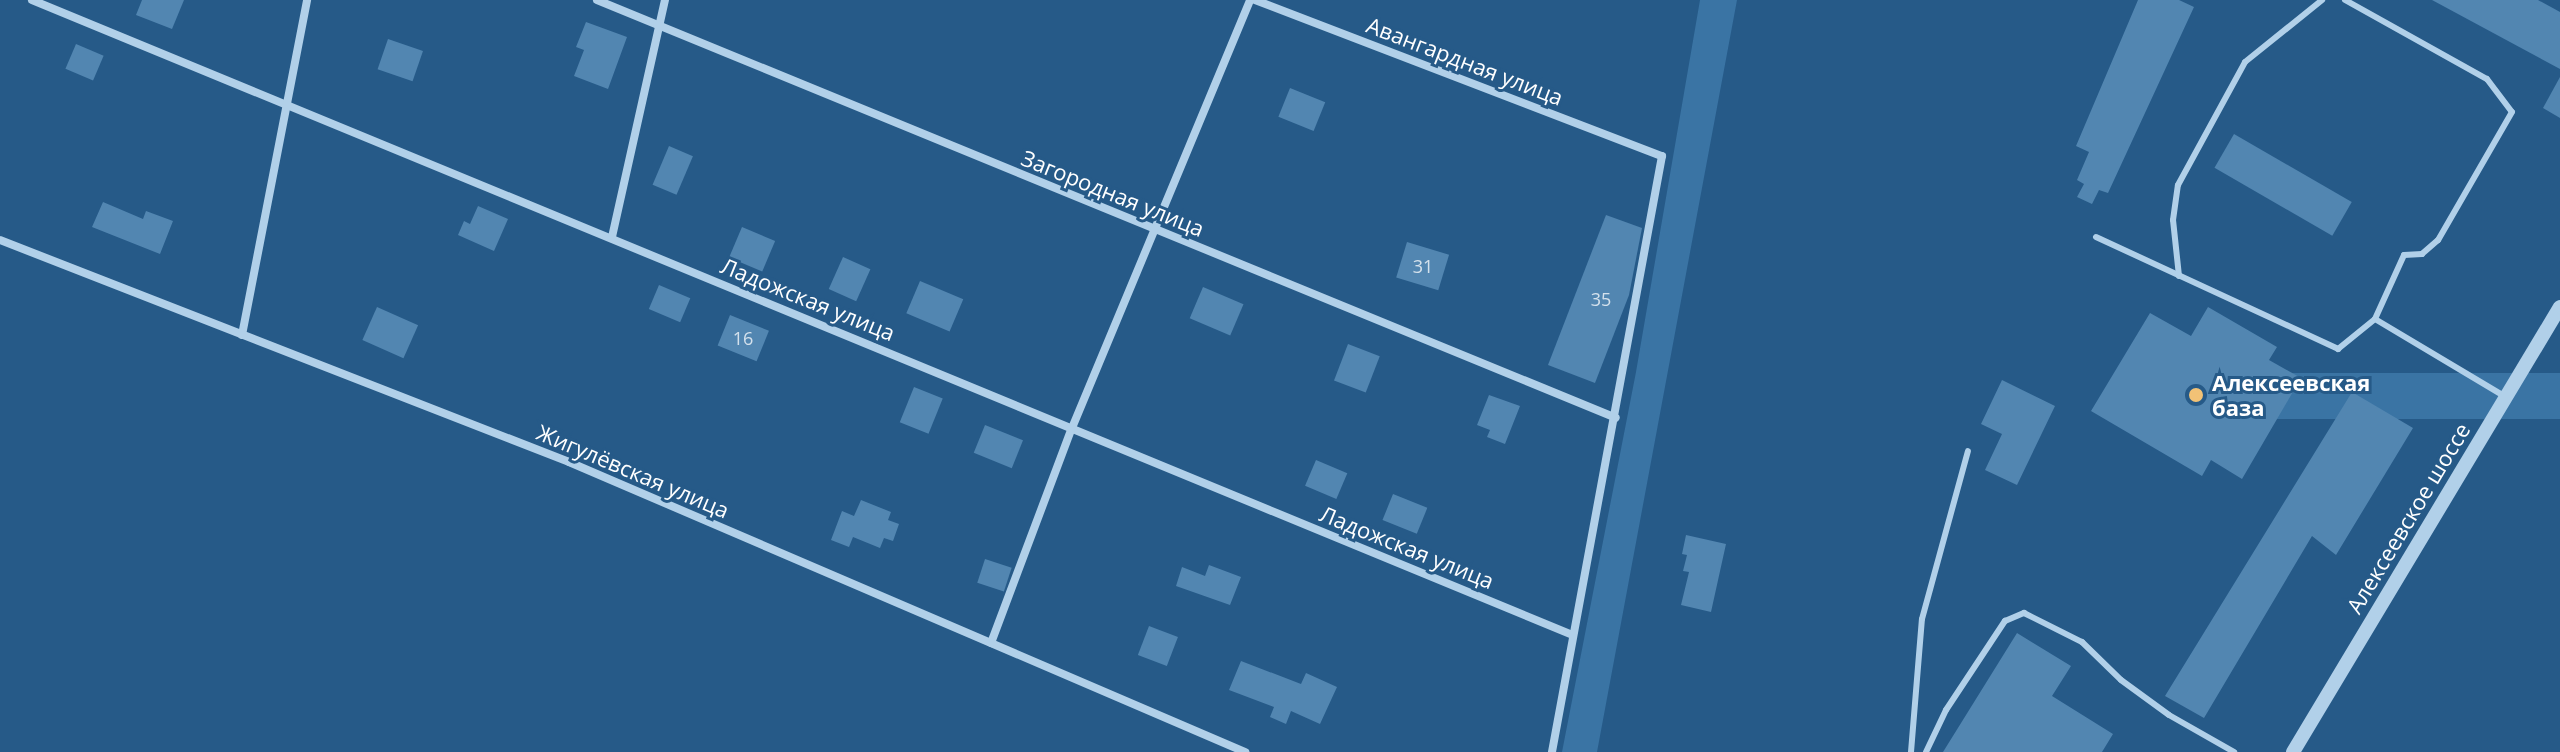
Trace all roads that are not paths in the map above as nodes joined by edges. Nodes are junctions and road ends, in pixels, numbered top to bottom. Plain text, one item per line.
1 (32, 0) edge
2 (307, 0) edge
3 (597, 0) edge
4 (665, 0) edge
5 (1252, 0) edge
6 (2322, 0) edge
7 (2345, 0) edge
8 (660, 26) junction
9 (284, 103) junction
10 (1156, 229) junction
11 (612, 237) junction
12 (2096, 237) dead end
13 (0, 240) edge
14 (2179, 276) junction
15 (2560, 307) edge
16 (2375, 319) junction
17 (242, 335) junction
18 (2506, 397) junction
19 (1616, 418) junction
20 (1072, 428) junction
21 (1968, 451) dead end
22 (1570, 634) junction
23 (991, 643) junction
24 (1245, 752) edge
25 (1552, 752) edge
26 (1911, 752) edge
27 (1926, 752) edge
28 (2234, 752) edge
29 (2293, 752) edge

1 - 9 street, Ладожская улица
2 - 9 street
3 - 8 street, Загородная улица
4 - 8 street
5 - 10 street
5 - 19 street, Авангардная улица
6 - 14 lane
7 - 16 lane
8 - 10 street, Загородная улица
8 - 11 street
9 - 11 street, Ладожская улица
9 - 17 street
10 - 19 street, Загородная улица
10 - 20 street
11 - 20 street, Ладожская улица
12 - 14 lane
13 - 17 street, Жигулёвская улица
14 - 16 lane
15 - 18 street, Алексеевское шоссе
16 - 18 lane
17 - 23 street, Жигулёвская улица
18 - 29 street, Алексеевское шоссе
19 - 22 street
20 - 22 street, Ладожская улица
20 - 23 street
21 - 26 lane
22 - 25 street
23 - 24 street, Жигулёвская улица
27 - 28 lane

